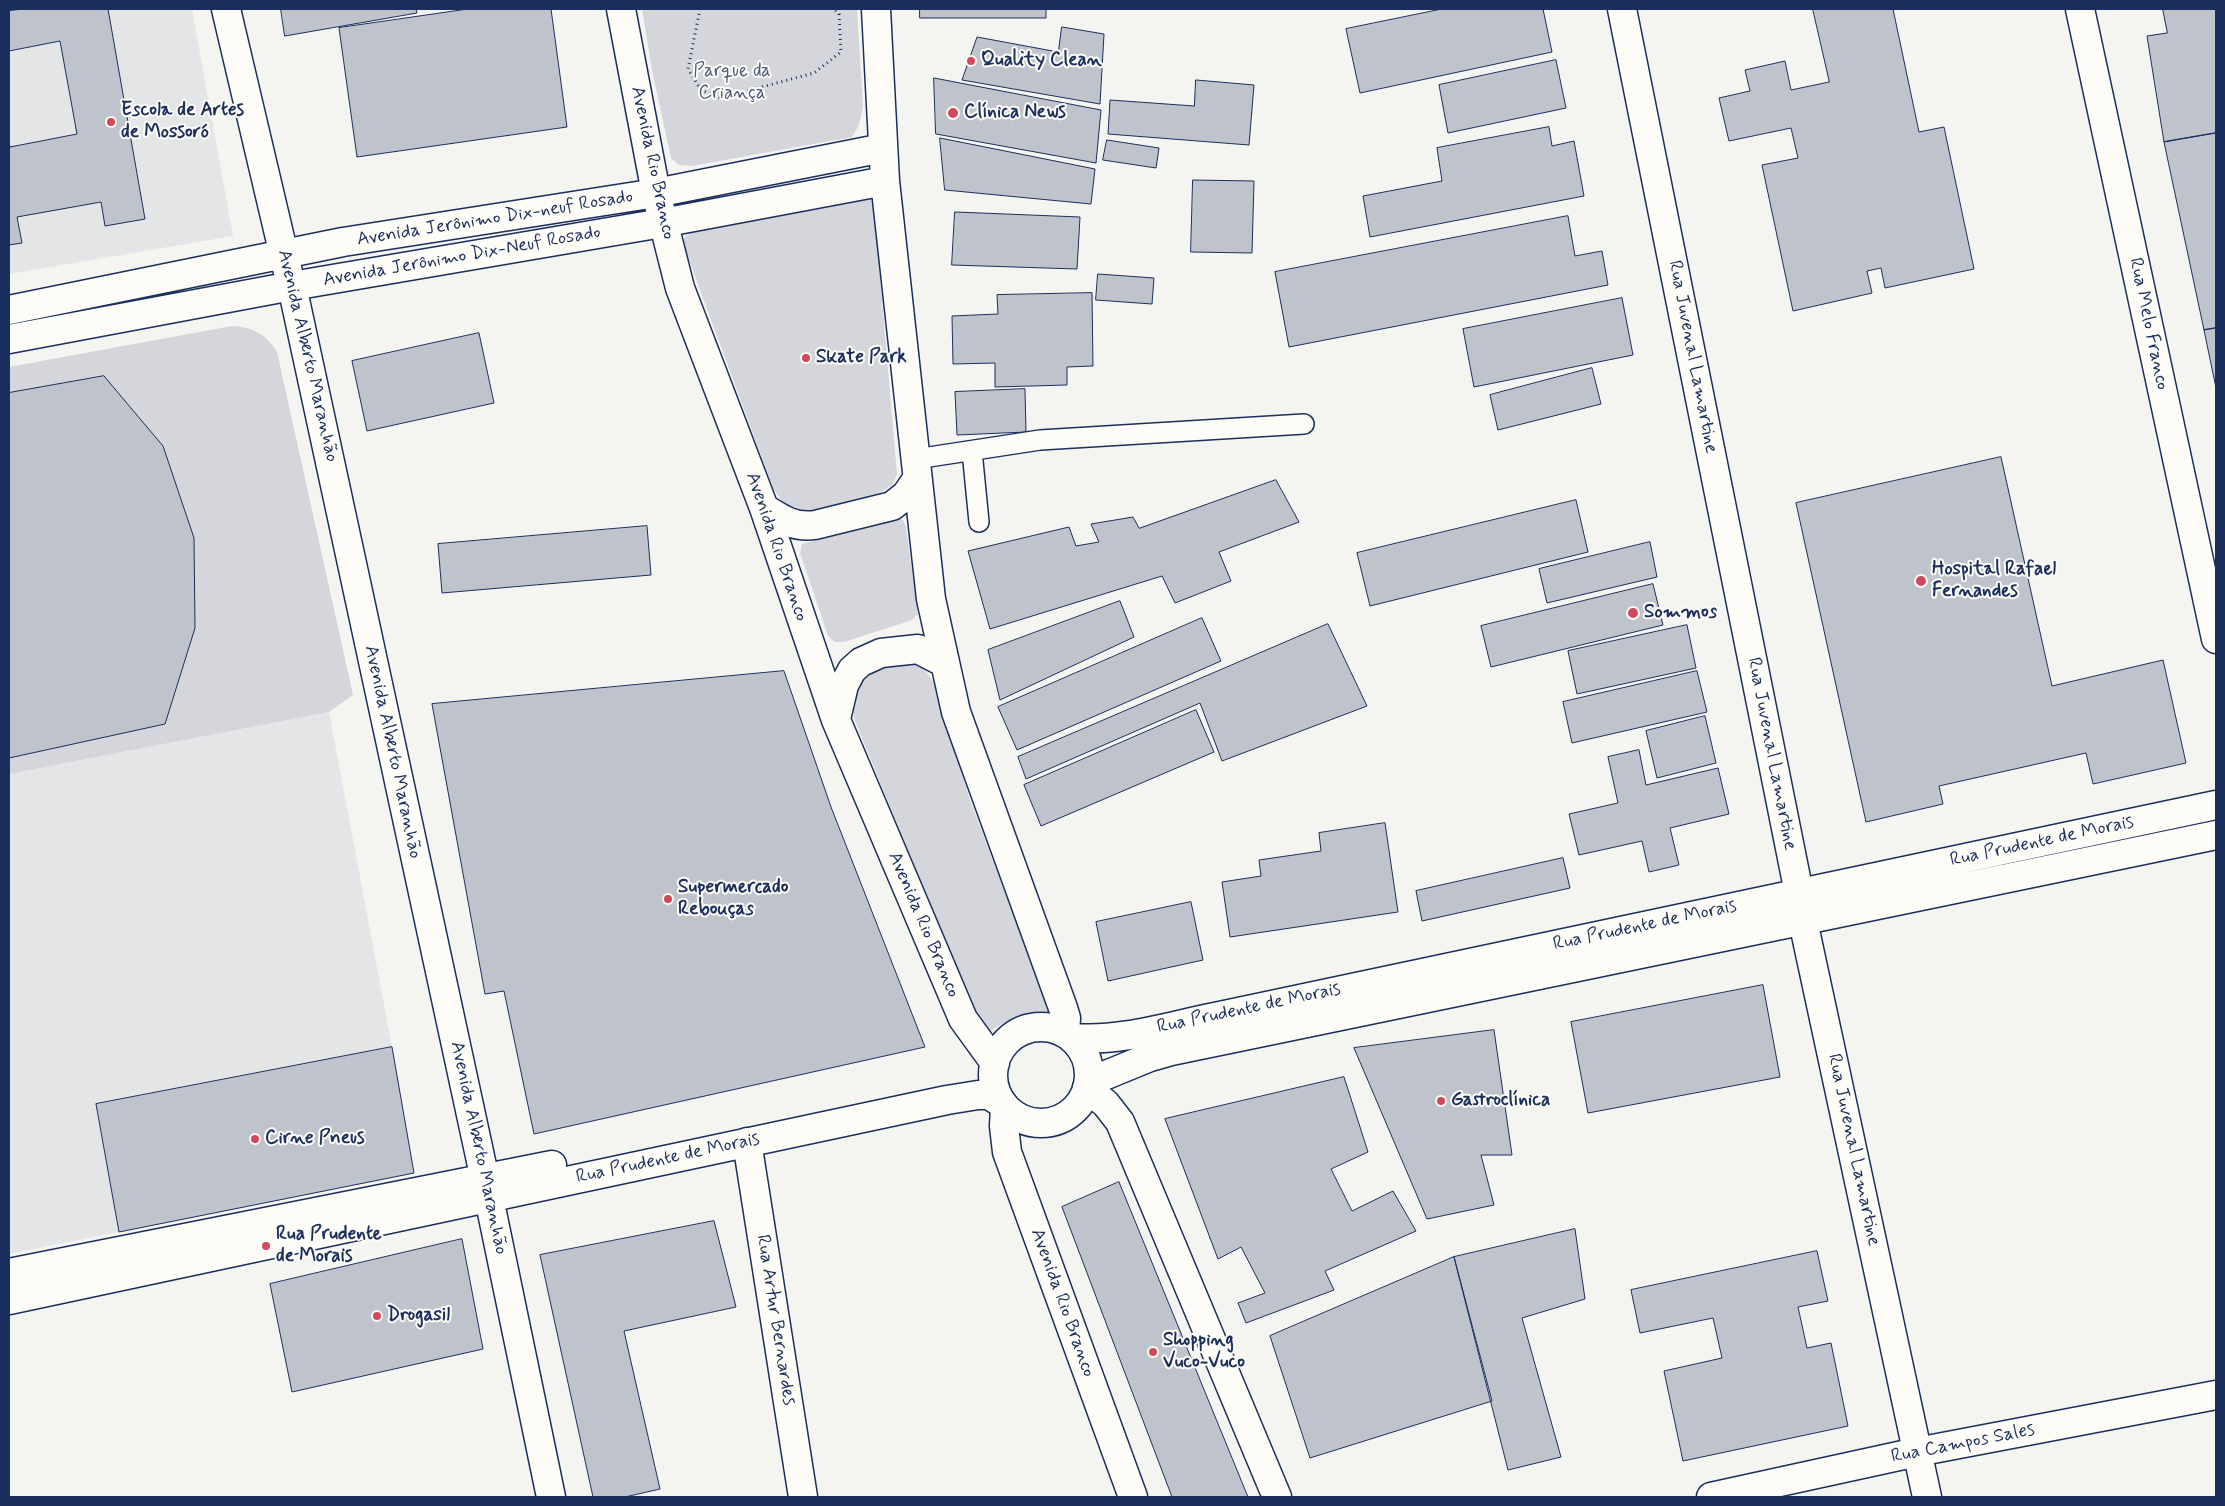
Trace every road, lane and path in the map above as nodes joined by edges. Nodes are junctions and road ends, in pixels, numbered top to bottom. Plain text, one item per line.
1 (226, 9) edge
2 (621, 9) edge
3 (700, 9) edge
4 (834, 9) edge
5 (876, 9) edge
6 (1622, 9) edge
7 (2080, 9) edge
8 (882, 148) junction
9 (885, 181) junction
10 (656, 193) junction
11 (662, 223) junction
12 (284, 255) junction
13 (292, 286) junction
14 (9, 310) edge
15 (9, 339) edge
16 (1304, 424) dead end
17 (972, 450) junction
18 (916, 469) junction
19 (764, 508) junction
20 (978, 522) dead end
21 (2216, 639) edge
22 (945, 663) junction
23 (836, 720) junction
24 (2216, 805) edge
25 (2216, 835) edge
26 (1799, 893) junction
27 (1803, 921) junction
28 (1069, 1036) junction
29 (994, 1068) junction
30 (1088, 1085) junction
31 (1004, 1105) junction
32 (747, 1142) junction
33 (487, 1188) junction
34 (9, 1273) edge
35 (9, 1300) edge
36 (2216, 1394) edge
37 (1918, 1452) junction
38 (551, 1497) edge
39 (803, 1497) edge
40 (1133, 1497) edge
41 (1277, 1497) edge
42 (1711, 1497) edge
43 (1927, 1497) edge

1 - 12 main road, Avenida Alberto Maranhão
2 - 10 main road, Avenida Rio Branco
3 - 4 path
5 - 8 main road
6 - 26 main road, Rua Juvenal Lamartine
7 - 21 main road, Rua Melo Franco
8 - 9 main road
8 - 10 main road, Avenida Jerônimo Dix-neuf Rosado
9 - 11 main road, Avenida Jerônimo Dix-Neuf Rosado
9 - 18 main road
10 - 11 main road, Avenida Rio Branco
10 - 12 main road, Avenida Jerônimo Dix-neuf Rosado
11 - 13 main road, Avenida Jerônimo Dix-Neuf Rosado
11 - 19 main road, Avenida Rio Branco
12 - 13 main road, Avenida Alberto Maranhão
12 - 14 main road
13 - 15 main road, Avenida Jerônimo Dix-Neuf Rosado
13 - 33 main road, Avenida Alberto Maranhão
16 - 17 lane
17 - 18 lane
17 - 20 lane
18 - 19 main road
18 - 22 main road
19 - 23 main road, Avenida Rio Branco
22 - 23 main road
22 - 28 main road
23 - 29 main road, Avenida Rio Branco
24 - 26 main road, Rua Prudente de Morais
25 - 27 main road, Rua Prudente de Morais
26 - 27 main road, Rua Juvenal Lamartine
26 - 28 main road, Rua Prudente de Morais
27 - 30 main road, Rua Prudente de Morais
27 - 37 main road, Rua Juvenal Lamartine
28 - 29 main road
28 - 30 main road
29 - 31 main road
29 - 33 main road, Rua Prudente de Morais
30 - 31 main road
30 - 41 main road
31 - 32 main road, Rua Prudente de Morais
31 - 40 main road, Avenida Rio Branco
32 - 33 main road, Rua Prudente de Morais
32 - 39 main road, Rua Artur Bernardes
33 - 34 main road, Rua Prudente de Morais
33 - 35 main road, Rua Prudente de Morais
33 - 38 main road, Avenida Alberto Maranhão
36 - 37 main road, Rua Campos Sales
37 - 42 main road, Rua Campos Sales
37 - 43 main road, Rua Juvenal Lamartine

